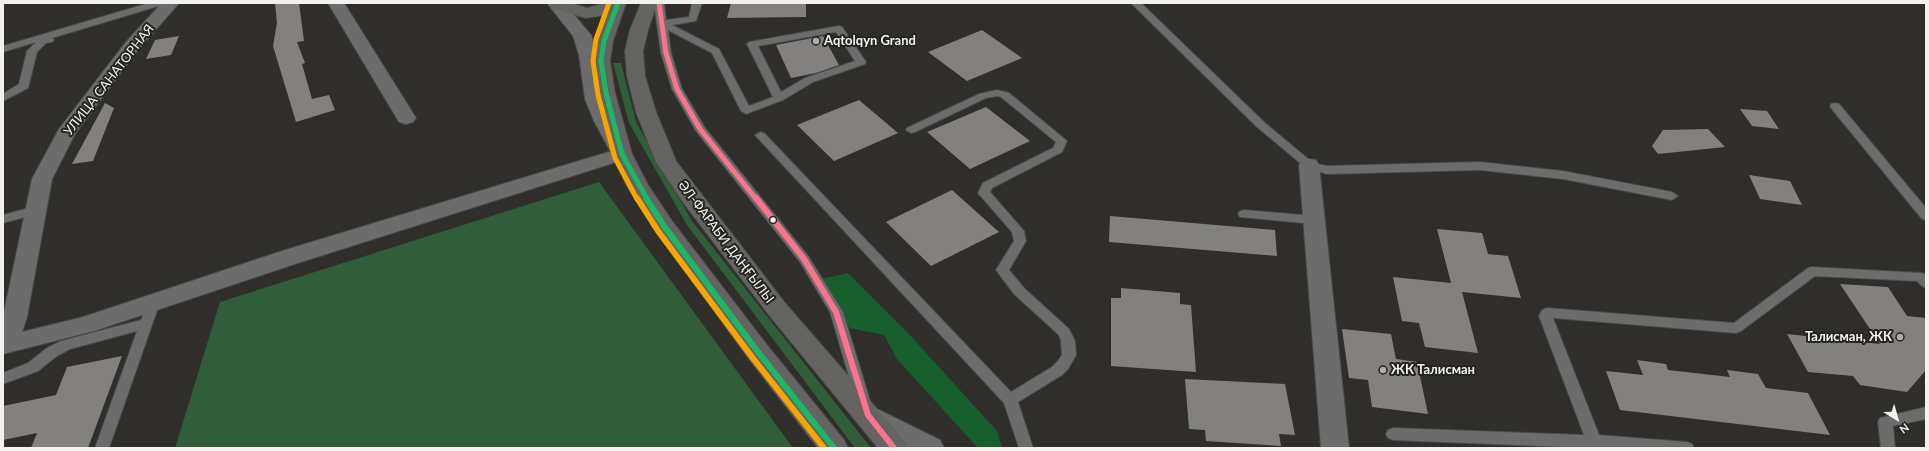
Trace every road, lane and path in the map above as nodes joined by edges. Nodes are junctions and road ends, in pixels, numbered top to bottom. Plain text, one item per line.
1 (159, 3) edge
2 (170, 3) edge
3 (336, 3) edge
4 (618, 3) edge
5 (649, 3) edge
6 (659, 3) edge
7 (697, 3) edge
8 (1136, 3) edge
9 (556, 4) edge
10 (124, 8) edge
11 (662, 24) junction
12 (3, 49) edge
13 (3, 98) edge
14 (779, 98) junction
15 (1835, 106) dead end
16 (406, 118) dead end
17 (912, 130) dead end
18 (760, 135) dead end
19 (622, 154) junction
20 (1309, 165) junction
21 (1672, 196) dead end
22 (36, 210) junction
23 (1244, 214) dead end
24 (1926, 216) edge
25 (3, 218) edge
26 (1314, 220) junction
27 (1926, 283) edge
28 (151, 312) junction
29 (4, 346) edge
30 (3, 379) edge
31 (1010, 400) junction
32 (1926, 412) edge
33 (868, 415) junction
34 (1393, 434) dead end
35 (1595, 445) edge
36 (102, 448) edge
37 (834, 448) edge
38 (894, 448) edge
39 (930, 448) edge
40 (1026, 448) edge
41 (1335, 448) edge
42 (1687, 448) edge
43 (1888, 448) edge

1 - 10 lane
2 - 22 street, УЛИЦА САНАТОРНАЯ
3 - 16 street
4 - 9 main road
4 - 19 main road
5 - 33 main road, ӘЛ-ФАРАБИ ДАҢҒЫЛЫ
6 - 11 lane
7 - 11 lane
8 - 20 lane
9 - 19 street
10 - 12 lane
10 - 13 lane
11 - 14 lane
11 - 33 lane
14 - 14 lane
15 - 24 lane
17 - 31 lane
18 - 31 lane
19 - 28 street
19 - 37 main road
20 - 21 lane
20 - 26 street
22 - 25 lane
22 - 29 street, УЛИЦА САНАТОРНАЯ
23 - 26 lane
26 - 41 street
27 - 35 lane
28 - 29 street
28 - 30 lane
28 - 36 lane
31 - 40 lane
32 - 43 lane
33 - 38 main road, ӘЛ-ФАРАБИ ДАҢҒЫЛЫ
33 - 39 street
34 - 35 lane
35 - 42 lane

